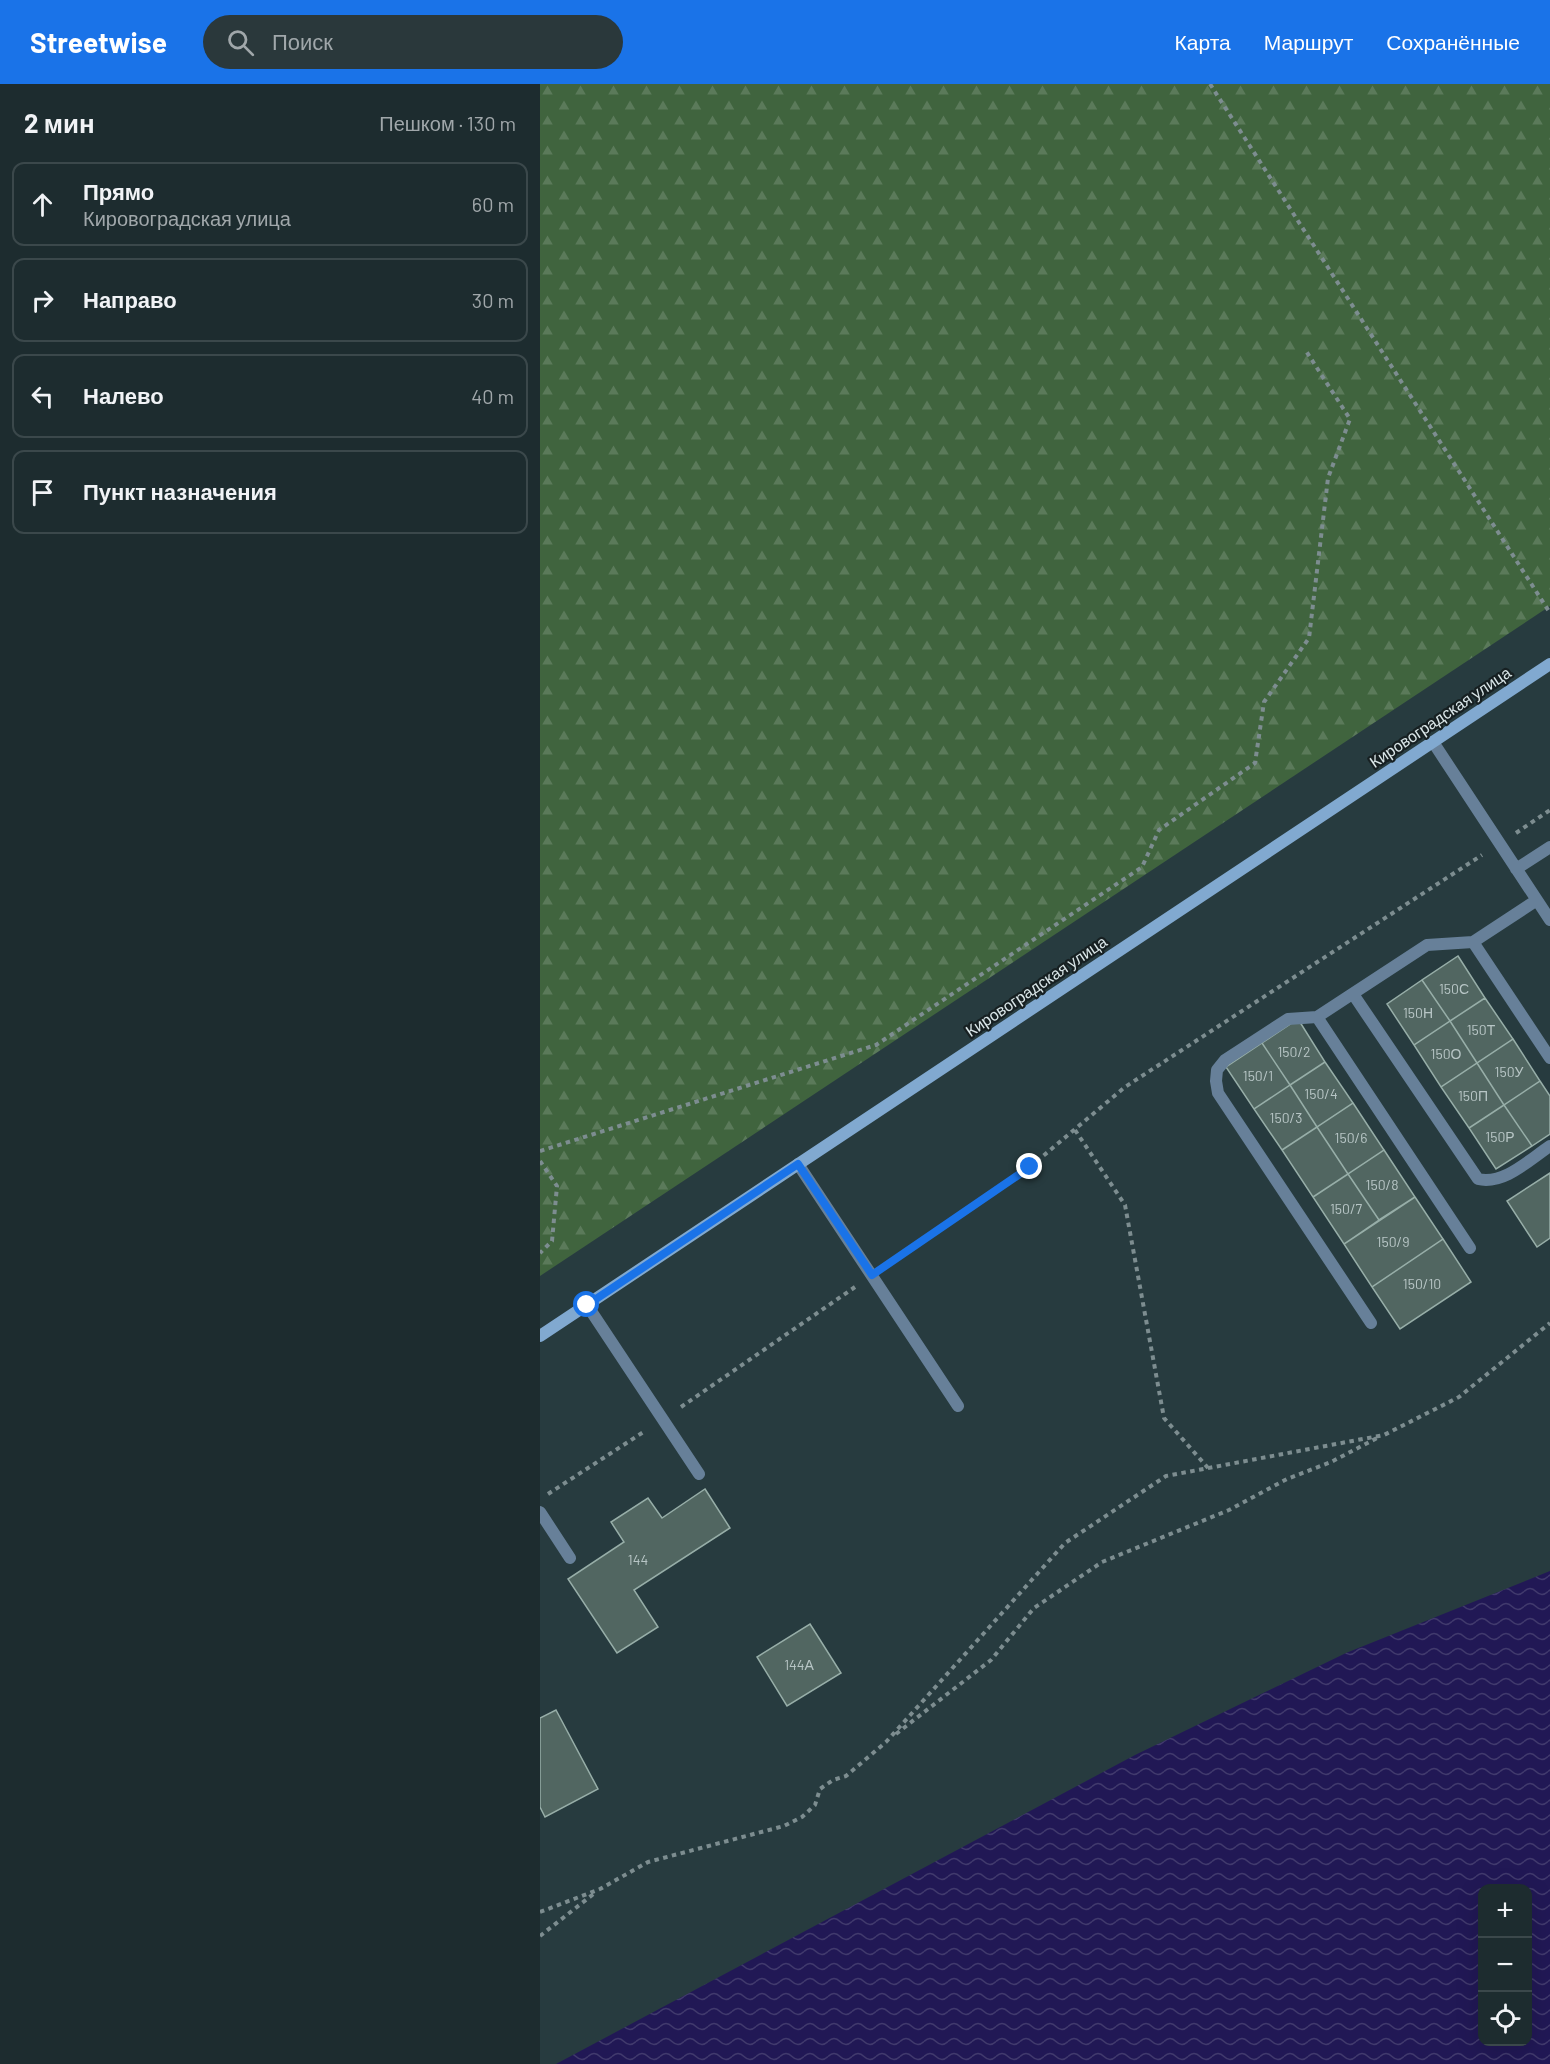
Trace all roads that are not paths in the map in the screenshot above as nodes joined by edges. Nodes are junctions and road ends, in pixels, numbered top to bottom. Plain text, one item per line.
1 (1550, 664) edge
2 (1433, 742) junction
3 (1550, 847) edge
4 (1516, 869) junction
5 (1537, 900) junction
6 (1550, 920) edge
7 (1473, 942) junction
8 (1353, 994) junction
9 (1317, 1017) junction
10 (1550, 1058) edge
11 (1550, 1146) edge
12 (798, 1164) junction
13 (1470, 1248) dead end
14 (587, 1305) junction
15 (1371, 1323) dead end
16 (540, 1336) edge
17 (958, 1406) dead end
18 (699, 1474) dead end
19 (540, 1512) edge
20 (570, 1558) dead end

1 - 2 main road, Кировоградская улица
2 - 4 lane
2 - 12 main road, Кировоградская улица
3 - 4 lane
4 - 5 lane
5 - 6 lane
5 - 7 lane
7 - 8 lane
7 - 10 lane
8 - 9 lane
8 - 11 lane
9 - 13 lane
9 - 15 lane
12 - 14 main road, Кировоградская улица
12 - 17 lane
14 - 16 main road, Кировоградская улица
14 - 18 lane
19 - 20 lane

